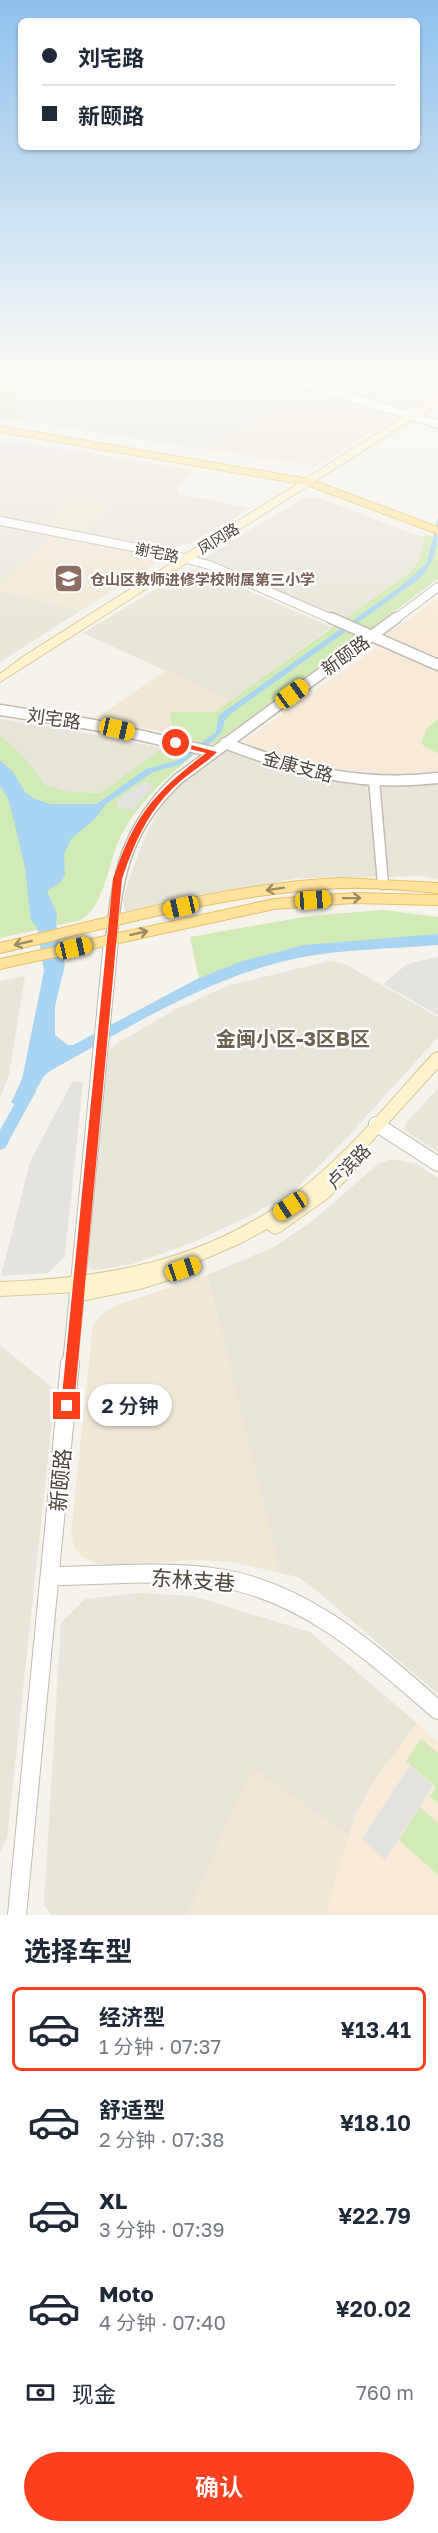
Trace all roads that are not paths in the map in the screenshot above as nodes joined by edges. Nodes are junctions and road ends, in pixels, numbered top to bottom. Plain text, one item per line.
1 (194, 461) edge
2 (205, 461) edge
3 (342, 461) edge
4 (312, 481) junction
5 (0, 521) edge
6 (437, 526) edge
7 (185, 558) junction
8 (438, 587) edge
9 (369, 634) junction
10 (438, 665) edge
11 (0, 679) edge
12 (0, 710) edge
13 (225, 743) junction
14 (213, 752) junction
15 (438, 778) edge
16 (374, 780) junction
17 (383, 884) junction
18 (438, 888) edge
19 (438, 900) edge
20 (114, 923) junction
21 (112, 939) junction
22 (0, 948) edge
23 (0, 964) edge
24 (438, 1058) edge
25 (438, 1071) edge
26 (380, 1127) junction
27 (438, 1164) edge
28 (0, 1289) edge
29 (77, 1289) junction
30 (0, 1298) edge
31 (51, 1576) junction
32 (438, 1710) edge
33 (17, 1915) edge

1 - 4 main road
2 - 4 main road
3 - 4 main road, 凤冈路
4 - 6 main road
4 - 7 main road, 凤冈路
5 - 7 street, 谢宅路
7 - 9 street, 谢宅路
7 - 11 main road, 凤冈路
8 - 9 street, 新颐路
9 - 10 street, 谢宅路
9 - 13 street, 新颐路
12 - 14 street, 刘宅路
13 - 14 street, 新颐路
13 - 16 street, 金康支路
14 - 20 street, 新颐路
15 - 16 street, 金康支路
16 - 17 street
17 - 18 main road
17 -> 20 main road
21 -> 19 main road
20 - 21 street, 新颐路
20 -> 22 main road
21 - 23 main road
21 - 29 street, 新颐路
24 - 26 main road
25 - 26 main road, 卢滨路
26 - 27 street
26 - 29 main road, 卢滨路
28 - 29 main road
29 - 30 main road, 卢滨路
29 - 31 street, 新颐路
31 - 32 street, 东林支巷
31 - 33 street, 新颐路

